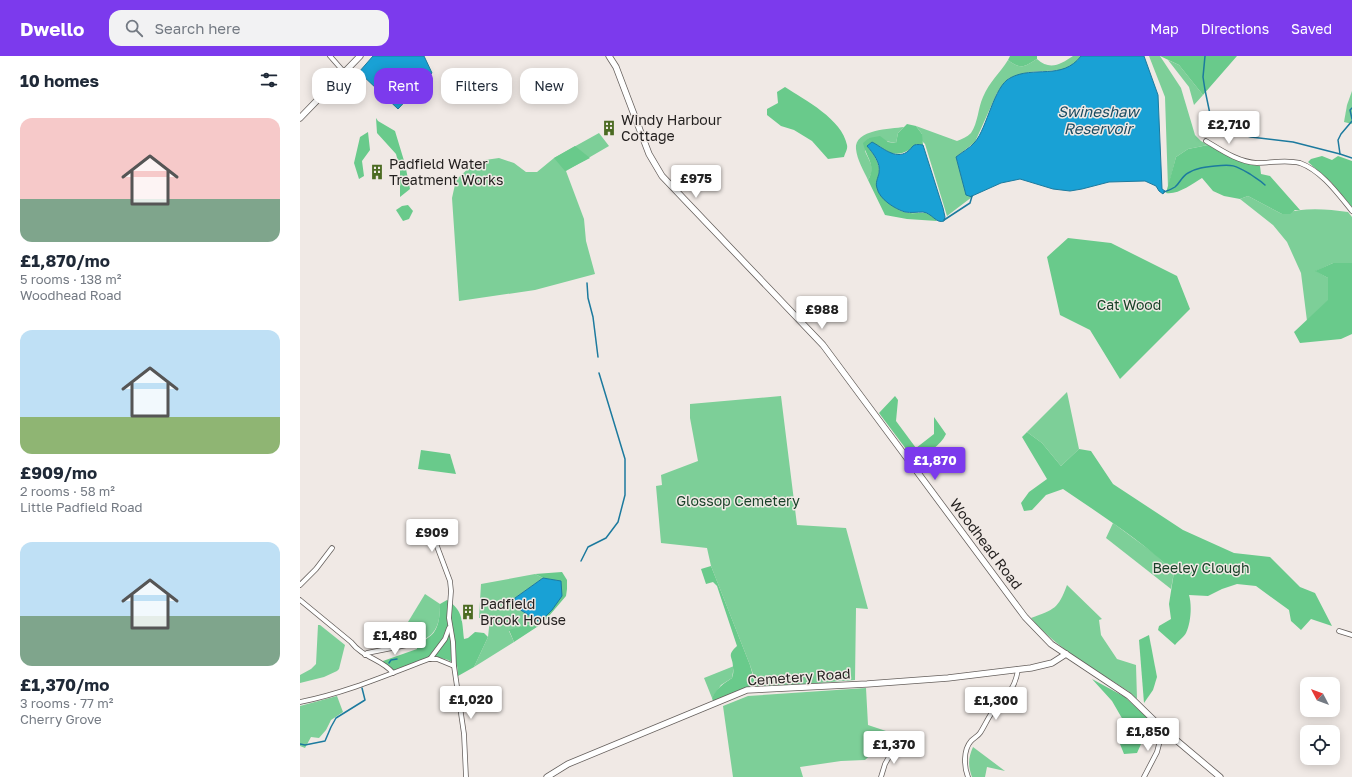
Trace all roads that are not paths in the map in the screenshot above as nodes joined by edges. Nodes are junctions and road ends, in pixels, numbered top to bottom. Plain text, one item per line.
1 (330, 56) edge
2 (360, 56) edge
3 (609, 56) edge
4 (340, 68) edge
5 (348, 68) edge
6 (313, 104) edge
7 (300, 118) edge
8 (1206, 141) dead end
9 (1352, 211) edge
10 (429, 525) dead end
11 (332, 548) dead end
12 (300, 585) edge
13 (300, 600) edge
14 (450, 628) junction
15 (1339, 631) dead end
16 (1352, 635) edge
17 (417, 643) dead end
18 (1066, 654) junction
19 (365, 655) junction
20 (430, 659) junction
21 (454, 666) junction
22 (1018, 669) junction
23 (393, 673) junction
24 (300, 702) edge
25 (1164, 729) junction
26 (894, 748) dead end
27 (466, 777) edge
28 (547, 777) edge
29 (881, 777) edge
30 (968, 777) edge
31 (1144, 777) edge
32 (1220, 777) edge

1 - 4 street
2 - 5 main road
3 - 18 main road, Woodhead Road
6 - 7 main road
8 - 9 street
10 - 14 street
11 - 12 street
13 - 19 street
14 - 20 street
14 - 21 street
15 - 16 street
17 - 19 street
18 - 22 main road, Cemetery Road
18 - 25 main road, Woodhead Road
19 - 23 street
20 - 21 street
20 - 23 street
21 - 27 street
22 - 28 main road, Cemetery Road
22 - 30 street
23 - 24 street
25 - 31 street
25 - 32 main road, Woodhead Road
26 - 29 street

